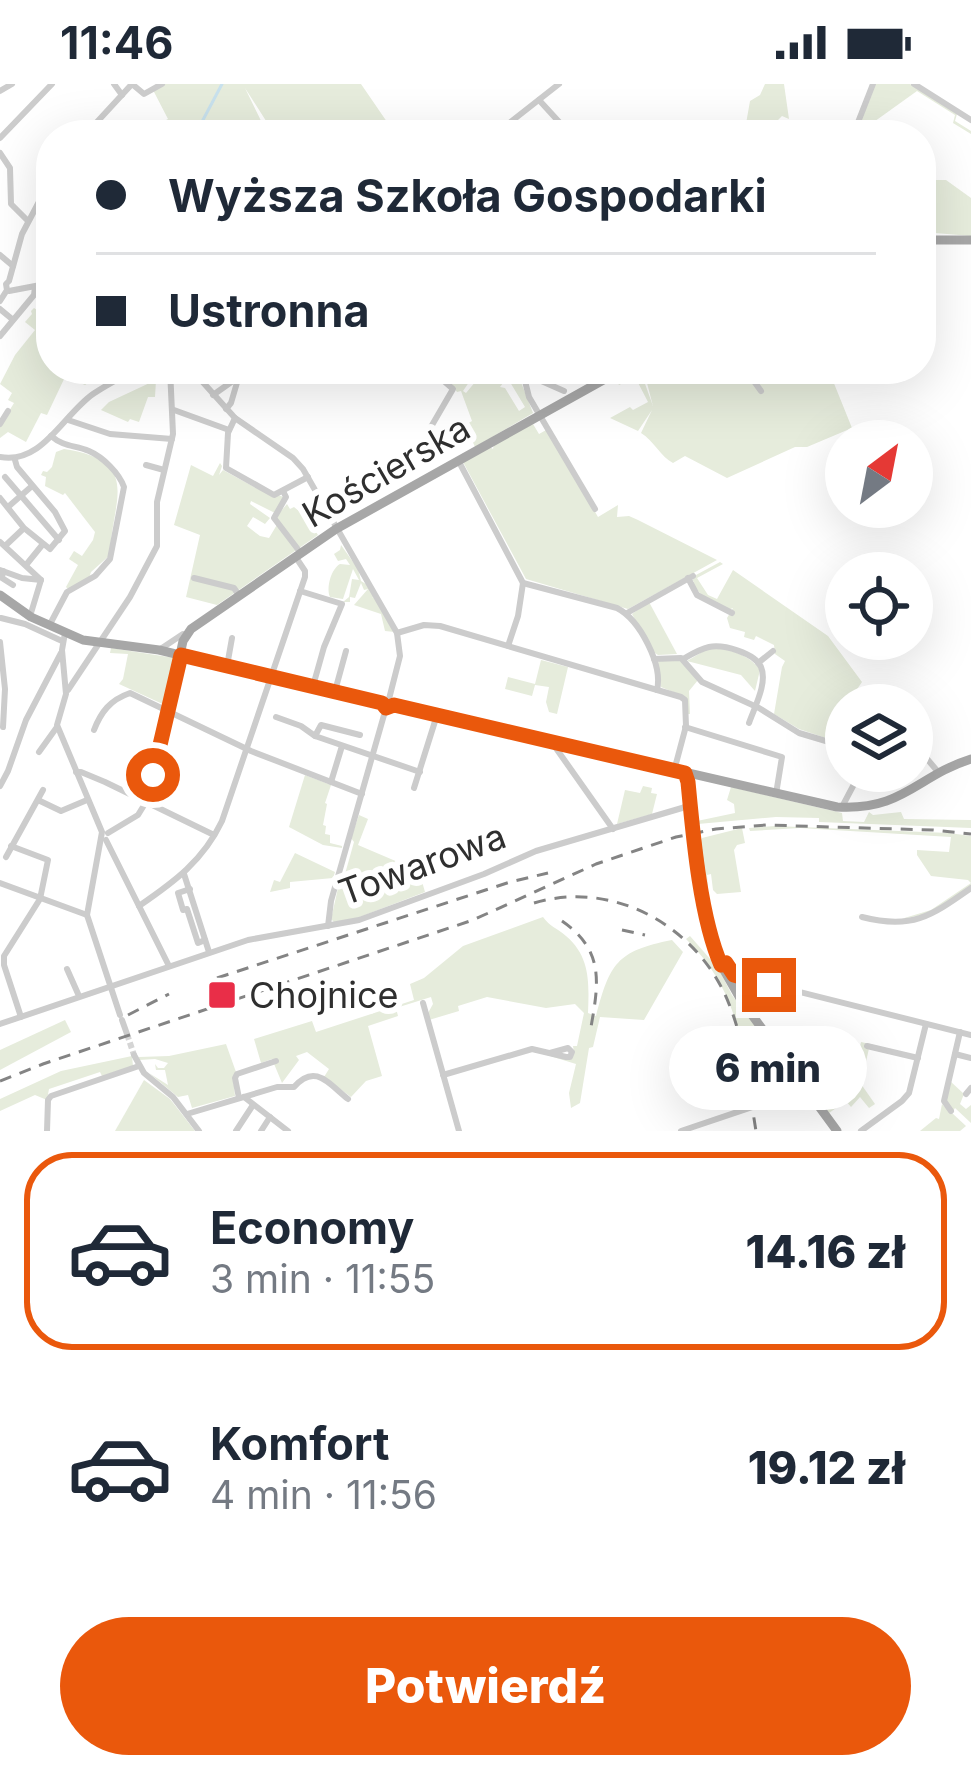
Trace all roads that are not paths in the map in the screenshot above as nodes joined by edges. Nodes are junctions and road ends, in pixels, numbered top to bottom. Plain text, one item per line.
1 (12, 84) edge
2 (52, 84) edge
3 (115, 84) edge
4 (132, 84) edge
5 (162, 84) edge
6 (559, 84) edge
7 (873, 84) edge
8 (914, 84) edge
9 (0, 91) edge
10 (122, 95) junction
11 (538, 100) junction
12 (99, 120) edge
13 (513, 120) edge
14 (557, 120) edge
15 (859, 120) edge
16 (971, 120) edge
17 (0, 138) edge
18 (0, 153) edge
19 (36, 206) edge
20 (28, 221) junction
21 (936, 240) edge
22 (971, 240) edge
23 (0, 254) edge
24 (13, 266) junction
25 (11, 286) junction
26 (35, 287) joint
27 (0, 305) edge
28 (12, 319) junction
29 (0, 336) edge
30 (110, 384) edge
31 (171, 384) edge
32 (204, 384) edge
33 (226, 384) edge
34 (236, 384) edge
35 (447, 384) edge
36 (526, 384) edge
37 (548, 384) edge
38 (596, 384) edge
39 (756, 384) edge
40 (761, 391) dead end
41 (565, 392) dead end
42 (213, 395) junction
43 (226, 409) junction
44 (174, 410) junction
45 (8, 411) dead end
46 (539, 415) junction
47 (236, 418) junction
48 (68, 420) junction
49 (0, 424) edge
50 (229, 430) junction
51 (428, 432) dead end
52 (51, 436) junction
53 (172, 439) junction
54 (0, 458) edge
55 (458, 460) junction
56 (16, 463) junction
57 (146, 465) dead end
58 (164, 470) junction
59 (308, 477) junction
60 (2, 479) edge
61 (32, 485) junction
62 (280, 493) junction
63 (20, 497) junction
64 (0, 498) edge
65 (595, 508) dead end
66 (4, 512) edge
67 (55, 512) junction
68 (43, 523) junction
69 (336, 529) junction
70 (27, 532) junction
71 (58, 540) junction
72 (2, 545) edge
73 (46, 546) junction
74 (13, 554) junction
75 (297, 554) junction
76 (26, 565) junction
77 (1, 570) edge
78 (194, 578) dead end
79 (41, 580) junction
80 (523, 583) junction
81 (13, 585) dead end
82 (300, 591) junction
83 (238, 594) junction
84 (5, 599) edge
85 (31, 613) dead end
86 (627, 613) junction
87 (732, 613) dead end
88 (0, 620) edge
89 (49, 626) junction
90 (398, 632) junction
91 (186, 635) junction
92 (232, 638) dead end
93 (1, 642) edge
94 (101, 643) junction
95 (508, 646) junction
96 (62, 649) junction
97 (159, 650) junction
98 (346, 650) dead end
99 (772, 651) dead end
100 (181, 655) junction
101 (654, 659) junction
102 (683, 659) junction
103 (758, 663) junction
104 (227, 666) junction
105 (271, 676) junction
106 (69, 682) junction
107 (313, 686) junction
108 (657, 690) junction
109 (335, 692) junction
110 (387, 704) junction
111 (755, 706) junction
112 (169, 712) junction
113 (437, 715) junction
114 (276, 717) dead end
115 (749, 722) dead end
116 (686, 726) junction
117 (2, 727) edge
118 (58, 727) junction
119 (94, 730) dead end
120 (22, 733) junction
121 (360, 735) dead end
122 (315, 736) junction
123 (825, 741) edge
124 (554, 742) junction
125 (342, 746) junction
126 (247, 748) junction
127 (39, 752) dead end
128 (374, 756) junction
129 (971, 759) edge
130 (933, 766) edge
131 (76, 772) junction
132 (419, 772) junction
133 (939, 773) junction
134 (687, 775) junction
135 (331, 782) junction
136 (0, 786) edge
137 (414, 788) dead end
138 (43, 790) dead end
139 (851, 792) edge
140 (362, 794) junction
141 (776, 794) junction
142 (38, 800) junction
143 (87, 800) junction
144 (146, 802) junction
145 (688, 807) junction
146 (843, 808) junction
147 (613, 829) junction
148 (215, 835) junction
149 (105, 840) junction
150 (10, 846) junction
151 (6, 857) dead end
152 (184, 874) junction
153 (0, 884) edge
154 (971, 888) edge
155 (186, 890) junction
156 (40, 899) junction
157 (139, 906) junction
158 (87, 915) junction
159 (862, 917) dead end
160 (328, 926) junction
161 (205, 940) junction
162 (209, 952) junction
163 (724, 964) junction
164 (169, 966) junction
165 (68, 969) dead end
166 (110, 985) junction
167 (79, 996) junction
168 (423, 1003) dead end
169 (21, 1017) junction
170 (0, 1024) edge
171 (926, 1024) junction
172 (960, 1032) junction
173 (127, 1034) tunnel mouth
174 (971, 1035) edge
175 (867, 1046) dead end
176 (550, 1053) dead end
177 (955, 1054) junction
178 (918, 1058) junction
179 (971, 1058) edge
180 (276, 1061) dead end
181 (443, 1076) junction
182 (799, 1080) junction
183 (242, 1097) junction
184 (348, 1099) dead end
185 (253, 1105) junction
186 (951, 1111) dead end
187 (187, 1114) junction
188 (270, 1117) junction
189 (694, 1129) edge
190 (47, 1131) edge
191 (199, 1131) edge
192 (236, 1131) edge
193 (261, 1131) edge
194 (287, 1131) edge
195 (459, 1131) edge
196 (682, 1131) edge
197 (837, 1131) edge
198 (861, 1131) edge

1 - 9 street
2 - 17 street
3 - 10 street
4 - 5 street
4 - 10 street
6 - 11 street
7 - 15 street
8 - 16 street
10 - 12 street
11 - 13 street
11 - 14 street
18 - 20 street
19 - 20 street
20 - 24 street
21 - 22 main road
23 - 24 street
24 - 25 street
25 - 26 street
25 - 27 street
26 - 28 street
27 - 28 street
28 - 29 street
30 - 48 street
31 - 44 street
32 - 42 street
33 - 42 street
34 - 43 street
35 - 51 street
36 - 46 street
37 - 41 street
38 - 46 main road, Kościerska
39 - 40 street
42 - 43 street
43 - 47 street
44 - 50 street
44 - 53 street
45 - 49 street
46 - 55 main road, Kościerska
46 - 65 street
47 - 50 street
47 - 59 street
48 - 52 street
48 - 53 street
50 - 62 street
52 - 56 street
52 - 89 street
53 - 58 street
54 - 56 street
55 - 69 main road, Kościerska
55 - 80 street
56 - 60 street
56 - 61 street
57 - 58 street
58 - 94 street
59 - 62 street
59 - 69 street
60 - 63 street
61 - 63 street
61 - 67 street
62 - 75 street
63 - 66 street
63 - 68 street
64 - 66 street
66 - 70 street
67 - 68 street
67 - 71 street
68 - 70 street
68 - 71 street
69 - 75 main road, Kościerska
69 - 90 street
70 - 72 street
70 - 73 street
71 - 73 street
72 - 74 street
73 - 76 street
74 - 76 street
74 - 77 street
75 - 82 street
75 - 83 main road, Kościerska
76 - 79 street
77 - 79 street
77 - 81 street
78 - 83 street
79 - 85 street
80 - 86 street
80 - 95 street
82 - 105 street
82 - 107 street
83 - 91 main road, Kościerska
84 - 88 street
84 - 89 main road
86 - 87 street
86 - 101 street
88 - 96 street
89 - 96 main road
90 - 95 street
90 - 110 street
91 - 97 street, Kościerska
91 - 100 main road
92 - 104 street
93 - 117 street
94 - 96 main road
94 - 97 main road
94 - 106 street
95 - 108 street
96 - 106 street
96 - 120 street
97 - 100 main road
98 - 109 street
99 - 103 street
100 - 104 main road
100 - 112 street
101 - 102 street
101 - 108 street
102 - 103 street
102 - 111 street
103 - 111 street
104 - 105 main road
105 - 107 main road
105 - 126 street
106 - 118 street
107 - 109 main road
108 - 116 street
109 - 110 main road
110 - 113 main road
110 - 128 street
111 - 115 street
111 - 123 street
112 - 119 street
112 - 126 street
112 - 144 street
113 - 124 main road
113 - 132 street
114 - 122 street
116 - 134 street
116 - 141 street
117 - 120 street
118 - 127 street
118 - 131 street
120 - 136 street
121 - 122 street
122 - 125 street
124 - 134 main road
124 - 147 street
125 - 128 street
125 - 135 street
126 - 135 street
126 - 148 street
128 - 132 street
128 - 140 street
129 - 133 main road
130 - 133 street
131 - 143 street
131 - 144 street
132 - 137 street
133 - 146 main road
134 - 141 main road
134 - 145 main road
135 - 140 street
138 - 142 street
139 - 146 street
140 - 160 street
141 - 146 main road
142 - 143 street
142 - 150 street
143 - 149 street
144 - 148 street
144 - 149 street
145 - 147 street, Towarowa
145 - 163 main road
147 - 160 street, Towarowa
148 - 152 street
149 - 157 street
149 - 158 street
150 - 151 street
150 - 156 street
152 - 155 street
152 - 157 street
153 - 156 street
154 - 159 street
155 - 161 street
155 - 161 street
156 - 158 street
156 - 169 street
157 - 164 street
158 - 166 street
160 - 162 street, Towarowa
161 - 162 street
162 - 164 street, Towarowa
163 - 171 street
163 - 182 main road
164 - 166 street, Towarowa
165 - 167 street
166 - 167 street, Towarowa
166 - 173 street
167 - 169 street, Towarowa
168 - 181 street
169 - 170 street, Towarowa
171 - 172 street
171 - 178 street
172 - 174 street
172 - 177 street
175 - 178 street
176 - 181 street
177 - 179 street
177 - 186 street
178 - 198 street
180 - 183 street
181 - 195 street
182 - 189 street
182 - 197 main road
183 - 184 street
183 - 185 street
183 - 187 street
185 - 188 street
185 - 192 street
187 - 190 street
187 - 191 street
188 - 193 street
188 - 194 street
189 - 196 street

